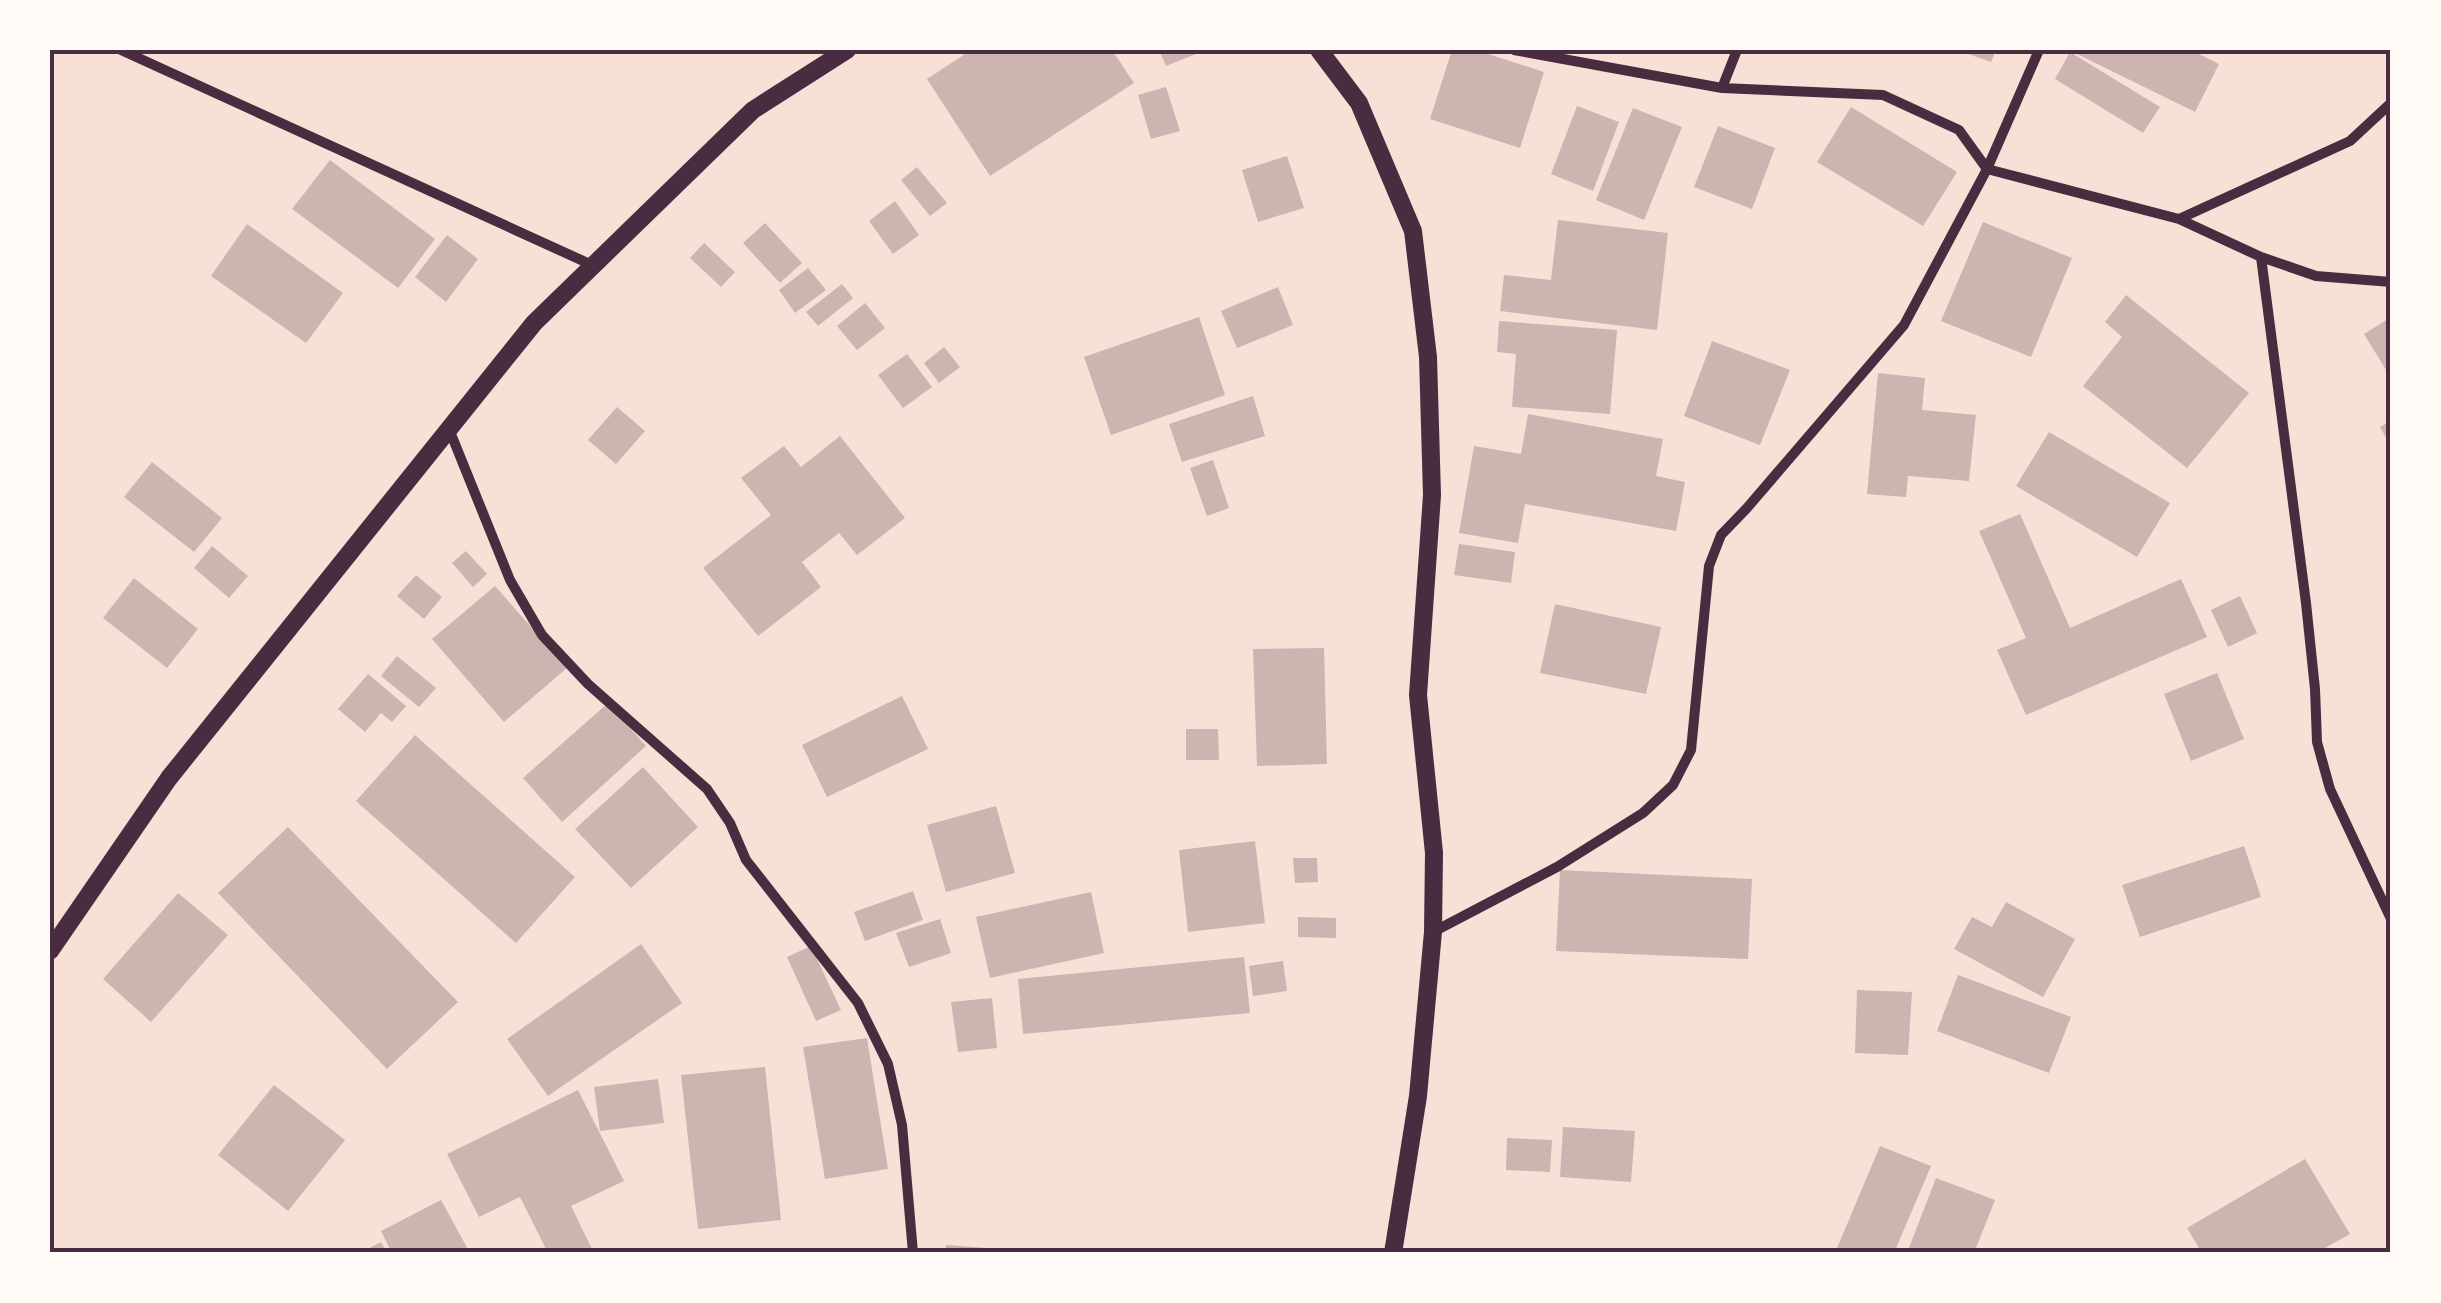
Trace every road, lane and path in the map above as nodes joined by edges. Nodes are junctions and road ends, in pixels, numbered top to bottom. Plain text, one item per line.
1 (121, 50) edge
2 (847, 50) edge
3 (1319, 50) edge
4 (1514, 50) edge
5 (1737, 50) edge
6 (2039, 50) edge
7 (1722, 88) junction
8 (2391, 103) edge
9 (1987, 169) junction
10 (2179, 219) junction
11 (2260, 257) junction
12 (592, 265) junction
13 (2391, 282) edge
14 (449, 429) junction
15 (2391, 919) edge
16 (1433, 932) junction
17 (50, 951) edge
18 (913, 1253) edge
19 (1393, 1253) edge

1 - 12 street
2 - 12 street
3 - 16 street
4 - 7 street
5 - 7 street
6 - 9 street
7 - 9 street
8 - 10 street
9 - 10 street
9 - 16 street
10 - 11 street
11 - 13 street
11 - 15 street
12 - 14 street
14 - 17 street
14 - 18 street
16 - 19 street

